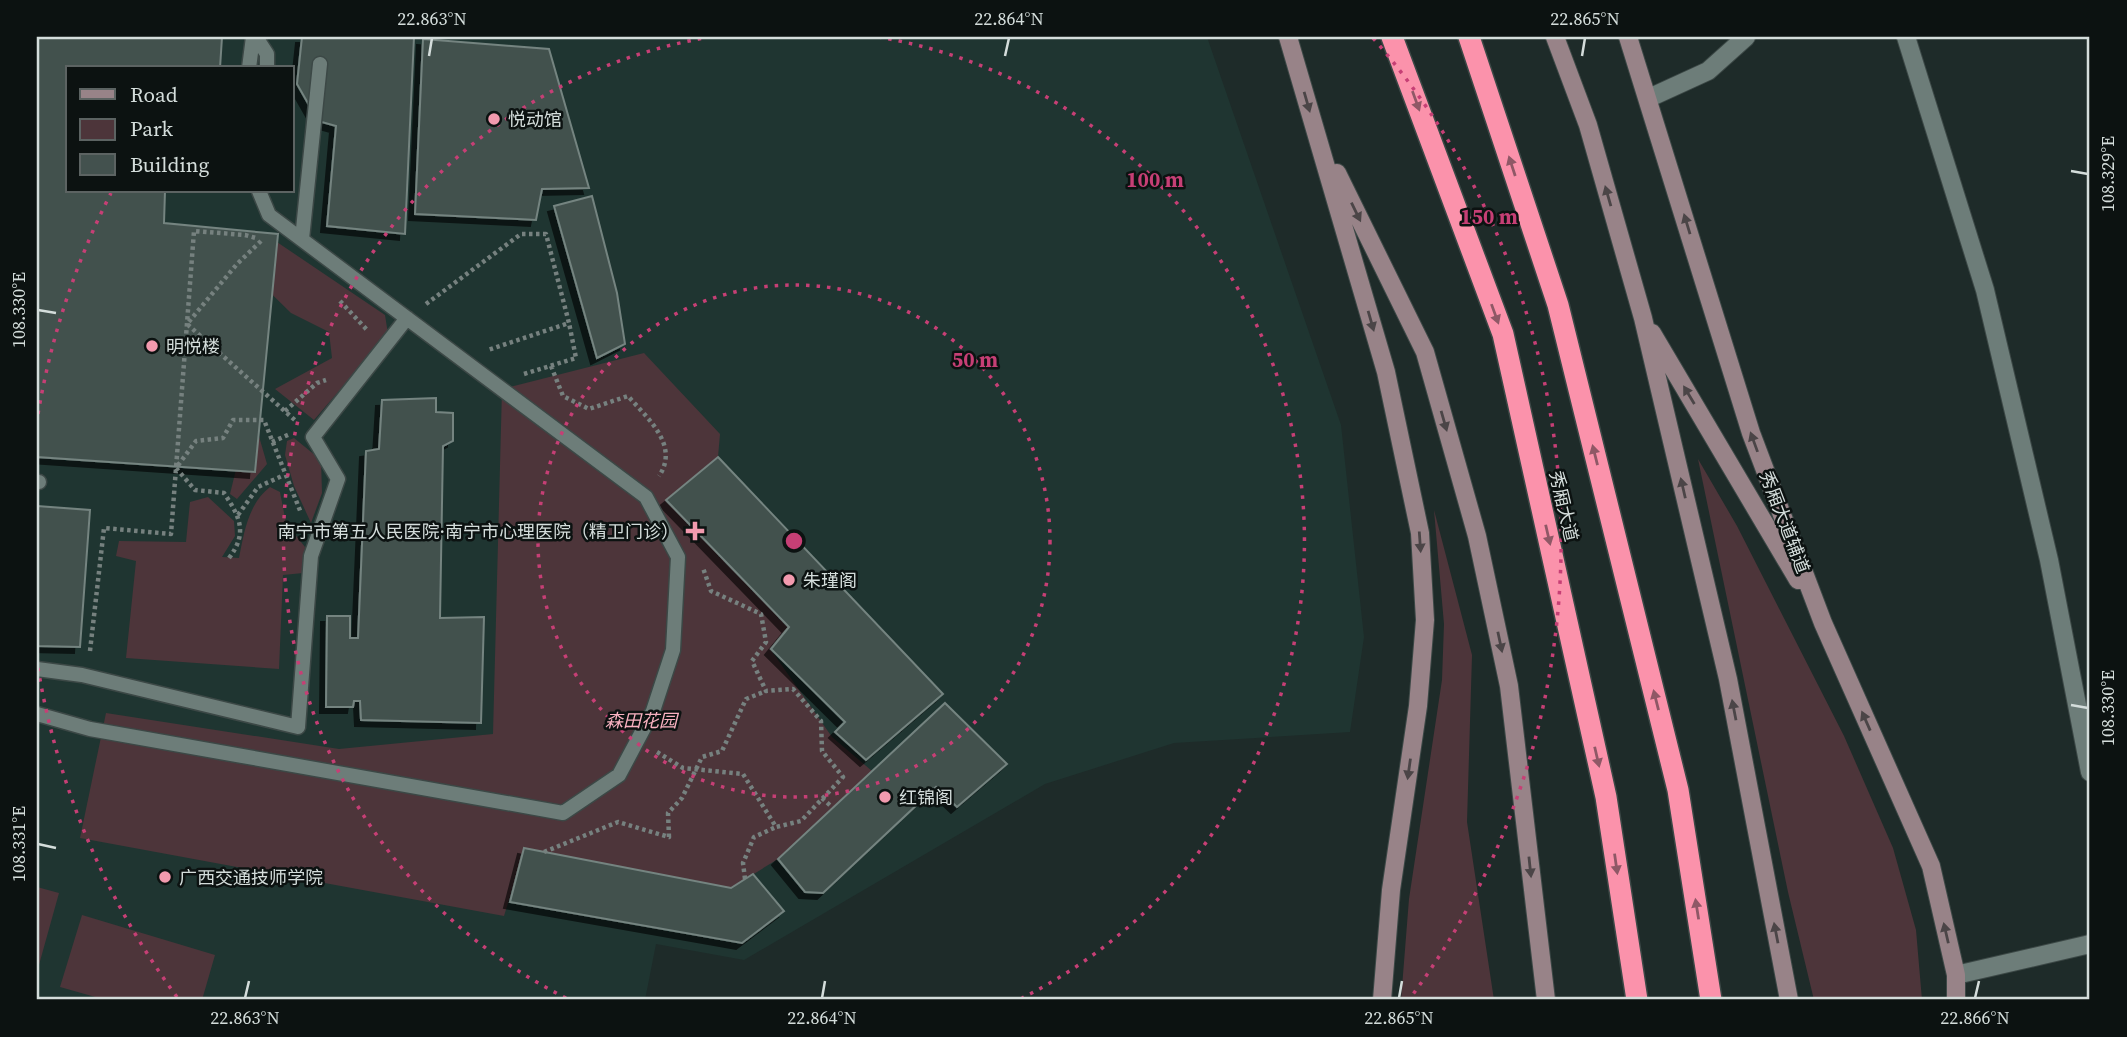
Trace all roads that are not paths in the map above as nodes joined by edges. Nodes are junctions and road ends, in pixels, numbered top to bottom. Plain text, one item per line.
1 (254, 37) edge
2 (1288, 37) edge
3 (1392, 37) edge
4 (1469, 37) edge
5 (1555, 37) edge
6 (1628, 37) edge
7 (1746, 37) edge
8 (1906, 37) edge
9 (320, 64) dead end
10 (248, 66) edge
11 (267, 66) edge
12 (1649, 98) junction
13 (1315, 129) junction
14 (259, 192) edge
15 (302, 239) junction
16 (407, 318) junction
17 (1643, 318) junction
18 (1823, 623) junction
19 (37, 669) edge
20 (37, 714) edge
21 (2090, 772) edge
22 (2090, 944) edge
23 (1956, 975) junction
24 (1382, 1000) edge
25 (1546, 1000) edge
26 (1636, 1000) edge
27 (1711, 1000) edge
28 (1789, 1000) edge
29 (1956, 1000) edge

1 - 10 lane
1 - 11 lane
2 -> 13 main road
3 -> 26 highway, 秀厢大道
27 -> 4 highway
17 -> 5 main road
6 - 12 main road, 秀厢大道辅道
7 - 12 street
8 - 21 street
9 - 15 lane
18 -> 12 main road, 秀厢大道辅道
13 -> 24 main road
13 -> 25 main road
14 - 15 lane
15 - 16 lane
16 - 19 lane
16 - 20 lane
18 -> 17 main road
28 -> 17 main road
23 -> 18 main road, 秀厢大道辅道
22 - 23 street
23 - 29 main road, 秀厢大道辅道

